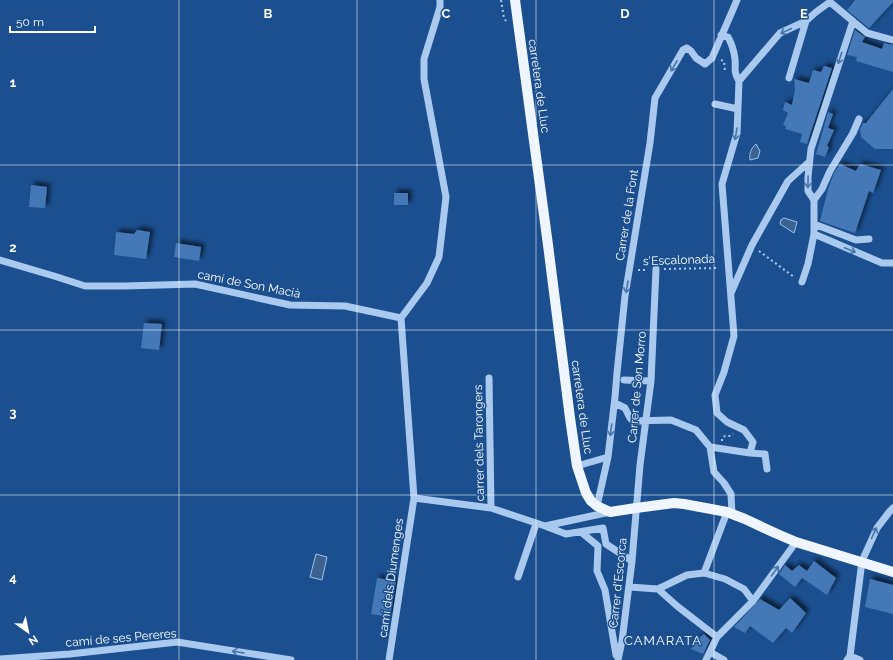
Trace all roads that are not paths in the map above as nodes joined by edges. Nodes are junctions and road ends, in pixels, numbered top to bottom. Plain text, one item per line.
1 (440, 0) edge
2 (515, 0) edge
3 (737, 0) edge
4 (831, 1) edge
5 (806, 21) junction
6 (852, 21) junction
7 (721, 35) junction
8 (893, 40) edge
9 (789, 78) dead end
10 (739, 81) junction
11 (716, 104) dead end
12 (738, 109) junction
13 (860, 119) dead end
14 (809, 162) junction
15 (814, 200) junction
16 (814, 224) junction
17 (814, 234) junction
18 (869, 239) dead end
19 (0, 260) edge
20 (893, 263) edge
21 (656, 269) road end
22 (802, 282) road end
23 (730, 293) junction
24 (401, 318) junction
25 (489, 378) dead end
26 (624, 380) dead end
27 (651, 381) junction
28 (615, 403) junction
29 (646, 420) junction
30 (710, 447) junction
31 (750, 453) junction
32 (608, 457) junction
33 (577, 466) junction
34 (768, 469) dead end
35 (414, 498) junction
36 (598, 506) junction
37 (491, 508) junction
38 (636, 508) junction
39 (893, 508) edge
40 (610, 512) junction
41 (730, 513) junction
42 (536, 524) junction
43 (545, 526) junction
44 (581, 532) junction
45 (796, 542) junction
46 (632, 561) junction
47 (862, 561) junction
48 (893, 572) edge
49 (704, 573) junction
50 (518, 577) dead end
51 (629, 588) junction
52 (658, 589) junction
53 (753, 601) junction
54 (717, 637) junction
55 (710, 652) junction
56 (849, 658) edge
57 (0, 659) edge
58 (291, 660) edge
59 (389, 660) edge
60 (617, 660) edge
61 (706, 660) edge
62 (724, 660) edge
63 (860, 660) edge

1 - 24 street
2 - 33 main road, carretera de Lluc
3 - 7 street
4 - 5 street
4 - 6 street
5 - 9 street
5 -> 10 street
6 - 8 street
6 -> 14 street
7 - 10 street
7 -> 28 street, Carrer de la Font
10 - 12 street
11 - 12 street
12 -> 23 street
13 - 15 street
14 -> 15 street
14 - 23 street
15 - 16 street
16 - 17 street
16 - 18 street
17 -> 20 street
17 - 22 street
19 - 24 street, camí de Son Macià
21 - 27 street, Carrer de Son Morro
23 - 31 street
24 - 35 street, camí dels Diumenges
25 - 37 street, carrer dels Tarongers
26 - 27 street
27 - 29 street, Carrer de Son Morro
28 - 29 street
28 -> 32 street, Carrer de la Font
29 - 30 street
29 - 38 street, Carrer de Son Morro
30 - 31 street
30 - 41 street
31 - 34 street
32 - 33 street
32 - 36 street, Carrer de la Font
33 - 36 main road, carretera de Lluc
35 - 37 street
35 - 59 street, camí dels Diumenges
36 - 40 main road, carretera de Lluc
37 - 42 street
38 - 40 main road
38 - 41 main road
38 - 46 street, Carrer d'Escorca
47 -> 39 street
40 - 43 street
41 - 45 main road
41 - 49 street
42 - 43 street
42 - 50 street
43 - 44 street
44 - 46 street
44 - 60 street
45 - 47 main road
53 -> 45 street
46 - 51 street, Carrer d'Escorca
47 - 48 main road
47 - 56 street
49 - 52 street
49 - 53 street
51 - 52 street
51 - 60 street, Carrer d'Escorca
52 - 54 street
53 - 54 street
54 - 55 street
55 - 61 street
55 - 62 street
56 - 63 street
58 -> 57 street, camí de ses Pereres

